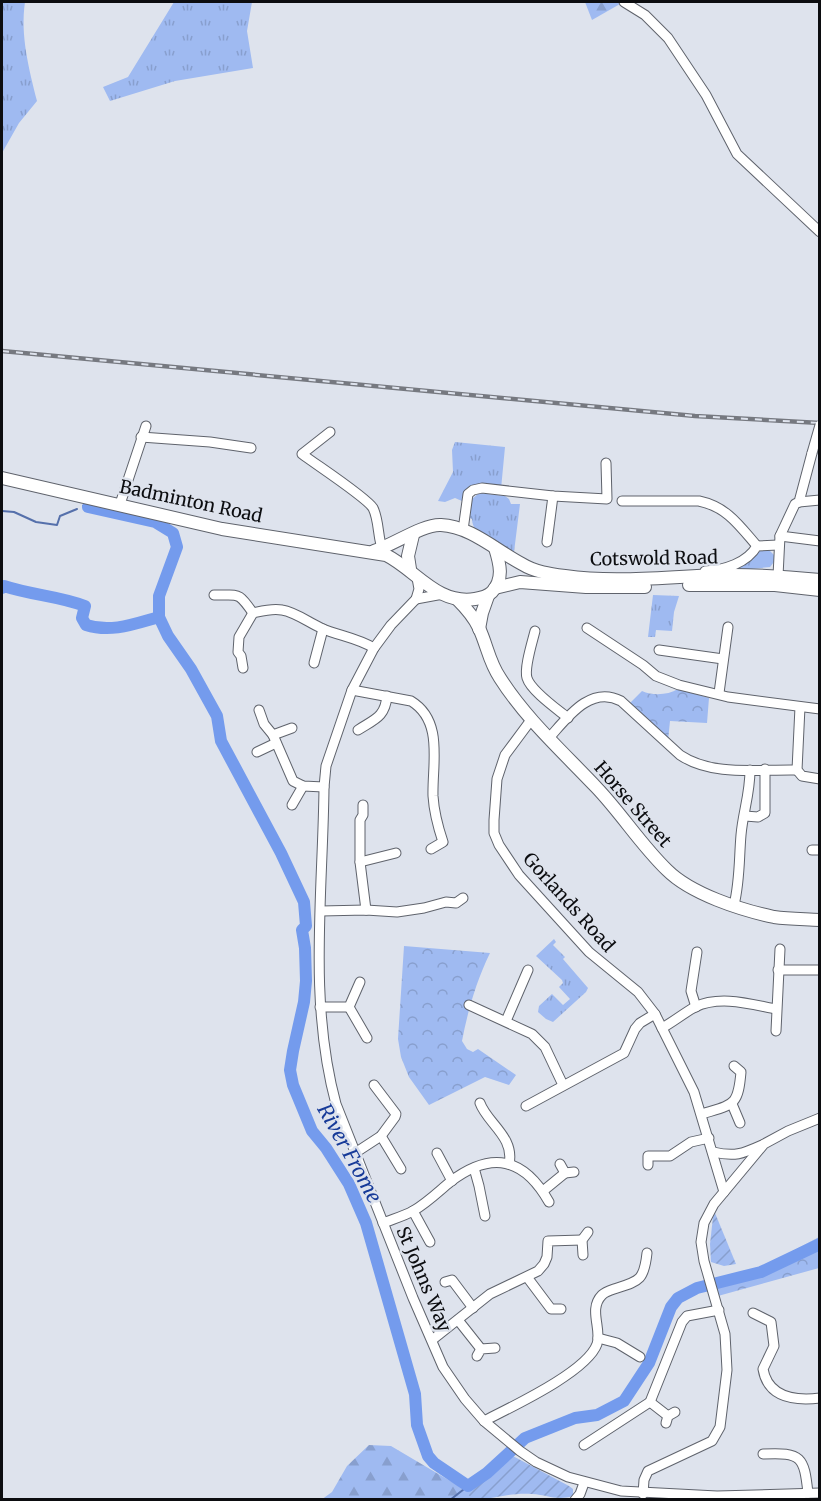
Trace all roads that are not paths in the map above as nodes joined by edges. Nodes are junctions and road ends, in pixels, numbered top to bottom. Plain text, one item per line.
1 (624, 2) edge
2 (819, 232) edge
3 (819, 425) edge
4 (146, 426) dead end
5 (330, 432) dead end
6 (141, 437) junction
7 (251, 448) dead end
8 (606, 463) dead end
9 (2, 478) edge
10 (553, 496) junction
11 (622, 501) dead end
12 (819, 501) edge
13 (799, 502) junction
14 (120, 504) junction
15 (550, 521) junction
16 (560, 522) dead end
17 (380, 530) junction
18 (463, 531) junction
19 (413, 535) junction
20 (779, 540) junction
21 (819, 541) edge
22 (547, 542) dead end
23 (396, 543) junction
24 (757, 546) junction
25 (495, 548) junction
26 (380, 552) junction
27 (663, 573) dead end
28 (413, 574) junction
29 (778, 576) junction
30 (819, 580) edge
31 (819, 590) edge
32 (492, 592) junction
33 (442, 594) junction
34 (214, 595) dead end
35 (457, 599) junction
36 (416, 600) junction
37 (253, 613) junction
38 (728, 627) dead end
39 (479, 628) junction
40 (587, 628) dead end
41 (323, 629) junction
42 (532, 637) dead end
43 (374, 648) junction
44 (666, 648) dead end
45 (723, 659) junction
46 (314, 663) dead end
47 (243, 668) dead end
48 (352, 690) junction
49 (719, 693) junction
50 (387, 696) junction
51 (800, 707) junction
52 (819, 709) edge
53 (263, 714) dead end
54 (568, 718) junction
55 (531, 720) junction
56 (292, 728) dead end
57 (358, 730) dead end
58 (549, 738) junction
59 (274, 739) junction
60 (257, 752) dead end
61 (765, 769) junction
62 (750, 770) junction
63 (797, 770) junction
64 (819, 779) edge
65 (303, 786) junction
66 (324, 787) junction
67 (292, 805) dead end
68 (363, 805) dead end
69 (745, 816) junction
70 (431, 849) dead end
71 (396, 853) dead end
72 (360, 862) junction
73 (463, 898) dead end
74 (734, 905) junction
75 (366, 910) junction
76 (321, 911) junction
77 (819, 920) edge
78 (780, 949) dead end
79 (697, 952) dead end
80 (528, 970) dead end
81 (778, 970) junction
82 (819, 970) edge
83 (360, 982) dead end
84 (469, 1005) dead end
85 (320, 1007) junction
86 (349, 1007) junction
87 (696, 1007) junction
88 (776, 1009) junction
89 (655, 1014) junction
90 (506, 1021) junction
91 (662, 1028) junction
92 (776, 1031) dead end
93 (367, 1038) dead end
94 (742, 1070) dead end
95 (374, 1084) dead end
96 (563, 1085) junction
97 (480, 1103) dead end
98 (732, 1104) junction
99 (526, 1106) dead end
100 (702, 1114) junction
101 (819, 1118) edge
102 (740, 1123) dead end
103 (381, 1136) junction
104 (709, 1138) junction
105 (764, 1144) junction
106 (713, 1152) junction
107 (355, 1153) junction
108 (437, 1154) dead end
109 (648, 1155) dead end
110 (509, 1164) junction
111 (474, 1168) junction
112 (401, 1169) dead end
113 (567, 1170) dead end
114 (452, 1181) junction
115 (543, 1191) junction
116 (724, 1192) junction
117 (549, 1203) dead end
118 (412, 1211) junction
119 (485, 1216) dead end
120 (383, 1223) junction
121 (430, 1242) dead end
122 (647, 1253) dead end
123 (583, 1255) dead end
124 (527, 1277) junction
125 (452, 1278) dead end
126 (473, 1308) junction
127 (561, 1309) dead end
128 (719, 1310) junction
129 (753, 1313) dead end
130 (458, 1320) junction
131 (598, 1338) junction
132 (432, 1340) junction
133 (495, 1348) dead end
134 (634, 1356) dead end
135 (819, 1398) edge
136 (650, 1402) junction
137 (670, 1417) dead end
138 (484, 1421) junction
139 (584, 1445) dead end
140 (763, 1454) dead end
141 (584, 1483) junction
142 (819, 1493) edge
143 (643, 1494) junction
144 (808, 1494) junction
145 (717, 1498) edge
146 (575, 1500) edge

1 - 2 street
3 - 13 street, bridge
4 - 6 street
5 - 17 street
6 - 7 street
6 - 14 street
8 - 10 street
9 - 14 main road, Badminton Road
10 - 15 street
10 - 18 street
11 - 24 street
12 - 13 street
13 - 20 street
14 - 26 main road, Badminton Road
15 - 16 street
15 - 22 street
17 - 23 street
17 - 26 street
18 - 19 main road
18 - 25 main road
19 - 23 main road
19 - 28 main road
20 - 21 street
20 - 24 street
20 - 29 street
23 - 26 main road
24 - 27 street, Cotswold Road
25 - 29 main road, Cotswold Road
25 - 32 main road
26 - 28 main road, Badminton Road
28 - 33 main road
28 - 36 street
29 - 30 main road, Cotswold Road
31 - 32 main road, Cotswold Road
32 - 35 main road
32 - 39 main road
33 - 35 main road
33 - 36 street
34 - 37 street
35 - 39 main road, Horse Street
36 - 43 street, St Johns Way
37 - 41 street
37 - 47 street
38 - 45 street
39 - 55 main road, Horse Street
40 - 49 street
41 - 43 street
41 - 46 street
42 - 54 street
43 - 48 street, St Johns Way
44 - 45 street
45 - 49 street
48 - 50 street
48 - 66 street, St Johns Way
49 - 51 street
50 - 57 street
50 - 70 street
51 - 52 street
51 - 63 street
53 - 59 street
54 - 58 street
54 - 62 street
55 - 58 main road, Horse Street
55 - 89 street, Gorlands Road
56 - 59 street
58 - 74 main road, Horse Street
59 - 60 street
59 - 65 street
61 - 62 street
61 - 63 street
61 - 69 street
62 - 69 street
63 - 64 street
65 - 66 street
65 - 67 street
66 - 76 street, St Johns Way
68 - 72 street
69 - 74 street
71 - 72 street
72 - 75 street
73 - 75 street
74 - 77 main road, Horse Street
75 - 76 street
76 - 85 street, St Johns Way
78 - 81 street
79 - 87 street
80 - 90 street
81 - 82 street
81 - 88 street
83 - 86 street
84 - 90 street
85 - 86 street
85 - 107 street, St Johns Way
86 - 93 street
87 - 88 street
87 - 91 street
88 - 92 street
89 - 91 street, Gorlands Road
89 - 96 street
90 - 96 street
91 - 100 street, Gorlands Road
94 - 98 street
95 - 103 street
96 - 99 street
97 - 110 street
98 - 100 street
98 - 102 street
100 - 104 street, Gorlands Road
101 - 105 street
103 - 107 street
103 - 112 street
104 - 106 street, Gorlands Road
104 - 109 street
105 - 106 street
105 - 116 street
106 - 116 street, Gorlands Road
107 - 120 street, St Johns Way
108 - 114 street
110 - 111 street
110 - 115 street
111 - 114 street
111 - 119 street
113 - 115 street
114 - 118 street
115 - 117 street
116 - 128 street
118 - 120 street
118 - 121 street
120 - 132 street, St Johns Way
122 - 131 street
123 - 124 street
124 - 126 street
124 - 127 street
125 - 126 street
126 - 130 street
128 - 136 street
128 - 143 street
129 - 135 street
130 - 132 street
130 - 133 street
131 - 134 street
131 - 138 street
132 - 138 street, St Johns Way
136 - 137 street
136 - 139 street
138 - 141 street, St Johns Way
140 - 144 street
141 - 143 street, St Johns Way
141 - 146 street
142 - 144 street, St Johns Way
143 - 145 street, St Johns Way
144 - 145 street, St Johns Way

